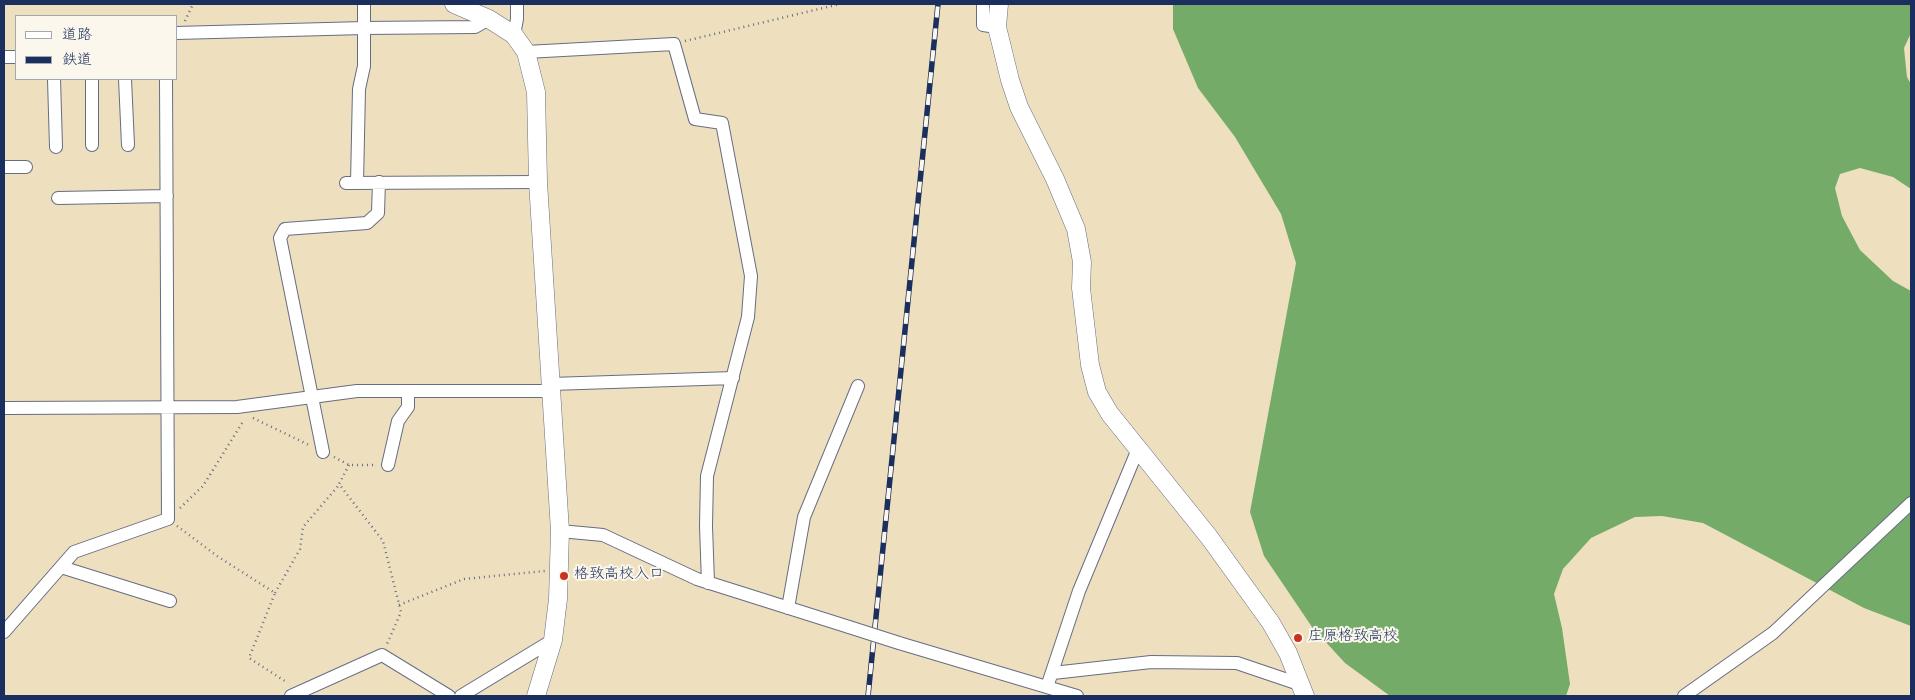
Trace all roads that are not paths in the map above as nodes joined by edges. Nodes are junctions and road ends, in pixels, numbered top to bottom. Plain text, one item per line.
1 (364, 4) edge
2 (454, 4) edge
3 (517, 4) edge
4 (983, 4) edge
5 (999, 4) edge
6 (490, 19) junction
7 (997, 26) junction
8 (364, 28) junction
9 (178, 33) edge
10 (514, 35) junction
11 (526, 52) junction
12 (54, 80) edge
13 (92, 80) edge
14 (125, 80) edge
15 (166, 80) edge
16 (92, 145) dead end
17 (128, 145) dead end
18 (56, 147) dead end
19 (4, 167) edge
20 (26, 167) dead end
21 (379, 182) junction
22 (538, 182) junction
23 (167, 196) junction
24 (58, 198) dead end
25 (733, 378) junction
26 (858, 386) dead end
27 (552, 388) junction
28 (408, 391) junction
29 (310, 396) junction
30 (167, 405) junction
31 (4, 408) edge
32 (1138, 449) junction
33 (323, 452) dead end
34 (388, 465) dead end
35 (1911, 503) edge
36 (560, 531) junction
37 (61, 567) junction
38 (708, 583) junction
39 (170, 601) dead end
40 (788, 608) junction
41 (4, 632) edge
42 (553, 640) junction
43 (1053, 673) junction
44 (1047, 687) junction
45 (1303, 691) edge
46 (296, 694) edge
47 (449, 696) edge
48 (461, 696) edge
49 (536, 696) edge
50 (1077, 696) edge
51 (1684, 696) edge

1 - 8 street
2 - 6 street
3 - 10 street
4 - 7 street
5 - 7 street
6 - 8 street
6 - 10 street
7 - 32 street
8 - 9 street
8 - 21 street
10 - 11 street
11 - 22 street
11 - 25 street
12 - 18 street
13 - 16 street
14 - 17 street
15 - 23 street
19 - 20 street
21 - 22 street
21 - 29 street
22 - 27 street
23 - 24 street
23 - 30 street
25 - 27 street
25 - 38 street
26 - 40 street
27 - 28 street
27 - 36 street
28 - 29 street
28 - 34 street
29 - 30 street
29 - 33 street
30 - 31 street
30 - 37 street
32 - 43 street
32 - 45 street
35 - 51 street
36 - 38 street
36 - 42 street
37 - 39 street
37 - 41 street
38 - 40 street
40 - 44 street, bridge
42 - 48 street
42 - 49 street
43 - 44 street
43 - 45 street
44 - 50 street
46 - 47 street

